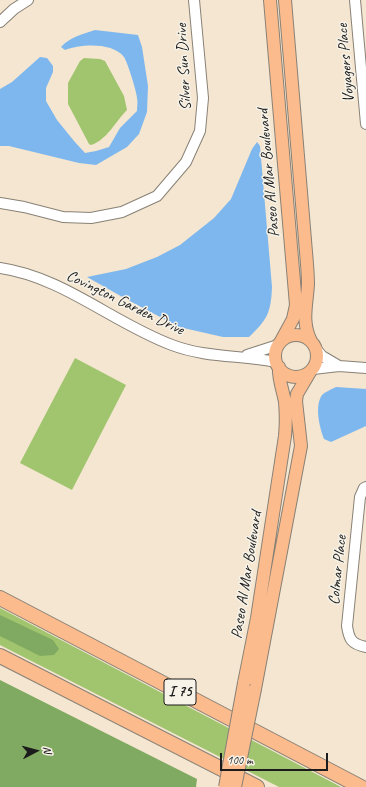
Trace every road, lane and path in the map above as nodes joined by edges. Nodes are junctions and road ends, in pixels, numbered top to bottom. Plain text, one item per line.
1 (28, 0) edge
2 (194, 0) edge
3 (270, 0) edge
4 (285, 0) edge
5 (355, 0) edge
6 (0, 22) edge
7 (364, 67) edge
8 (366, 124) edge
9 (0, 204) edge
10 (0, 268) edge
11 (280, 343) junction
12 (314, 345) junction
13 (240, 357) junction
14 (278, 365) junction
15 (338, 366) junction
16 (366, 368) edge
17 (311, 371) junction
18 (366, 487) edge
19 (0, 598) edge
20 (366, 647) edge
21 (0, 656) edge
22 (225, 787) edge
23 (235, 787) edge
24 (258, 787) edge
25 (361, 787) edge

1 - 6 street
2 - 9 street, Silver Sun Drive
3 - 11 main road, Paseo Al Mar Boulevard
4 - 12 main road, Paseo Al Mar Boulevard
5 - 7 street, Voyagers Place
7 - 8 street, Voyagers Place
10 - 13 street, Covington Garden Drive
11 - 12 main road
11 - 13 street, Covington Garden Drive
11 - 14 main road
12 - 15 street
12 - 17 main road
13 - 14 street, Covington Garden Drive
14 - 17 main road
14 - 22 main road, Paseo Al Mar Boulevard, bridge
15 - 16 street
15 - 17 street
17 - 23 main road, Paseo Al Mar Boulevard, bridge
18 - 20 street, Colmar Place
19 - 25 highway, I 75
21 - 24 highway

